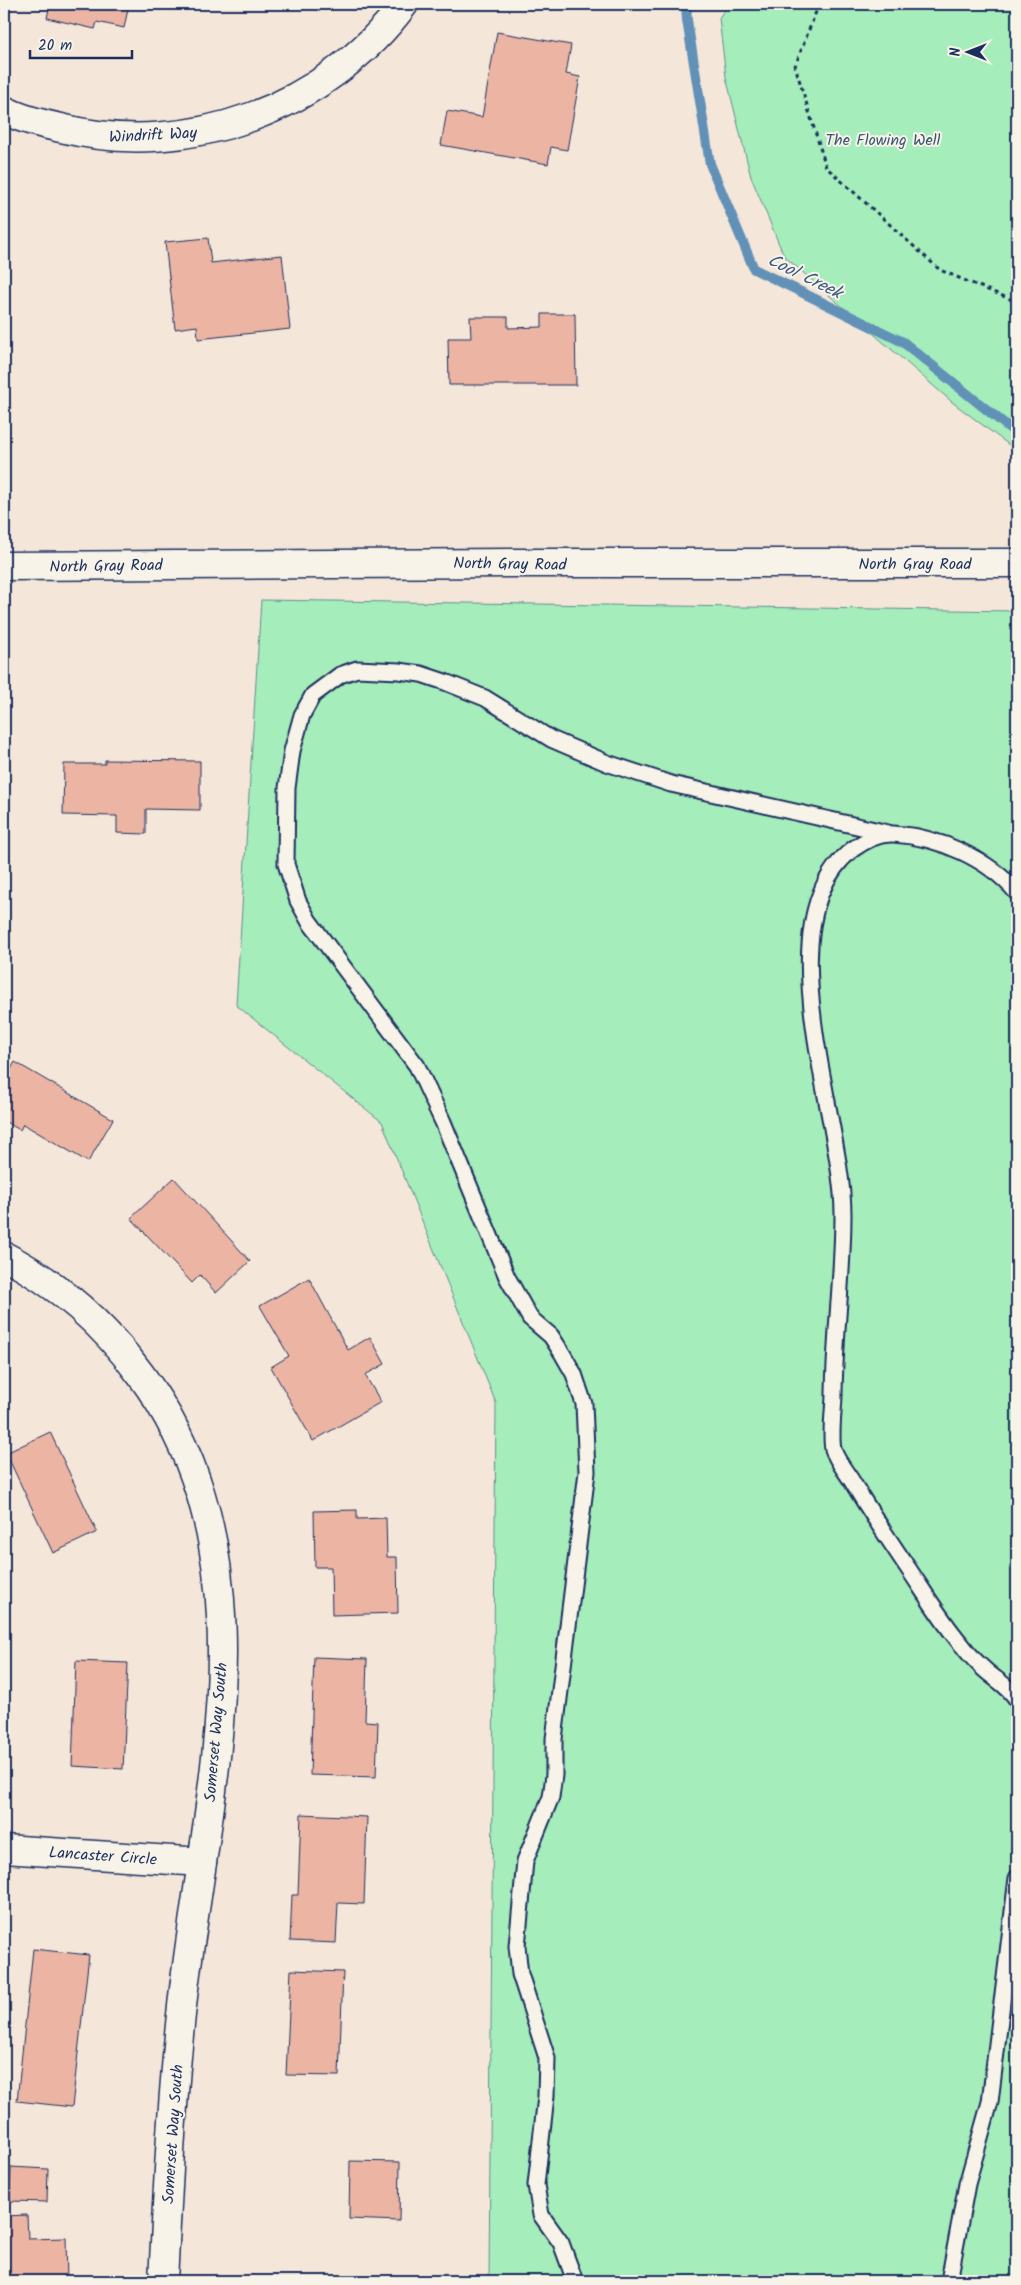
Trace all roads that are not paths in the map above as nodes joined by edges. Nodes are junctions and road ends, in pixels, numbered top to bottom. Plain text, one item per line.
1 (404, 4) edge
2 (4, 110) edge
3 (1017, 563) edge
4 (4, 566) edge
5 (888, 833) junction
6 (1017, 893) edge
7 (6, 1257) edge
8 (1017, 1700) edge
9 (4, 1849) edge
10 (202, 1862) junction
11 (1017, 1878) edge
12 (163, 2281) edge
13 (575, 2281) edge
14 (949, 2281) edge

1 - 2 street, Windrift Way
3 - 4 street, North Gray Road
5 - 6 lane
5 - 8 lane
5 - 13 lane
7 - 10 street, Somerset Way South
9 - 10 street, Lancaster Circle
10 - 12 street, Somerset Way South
11 - 14 lane

